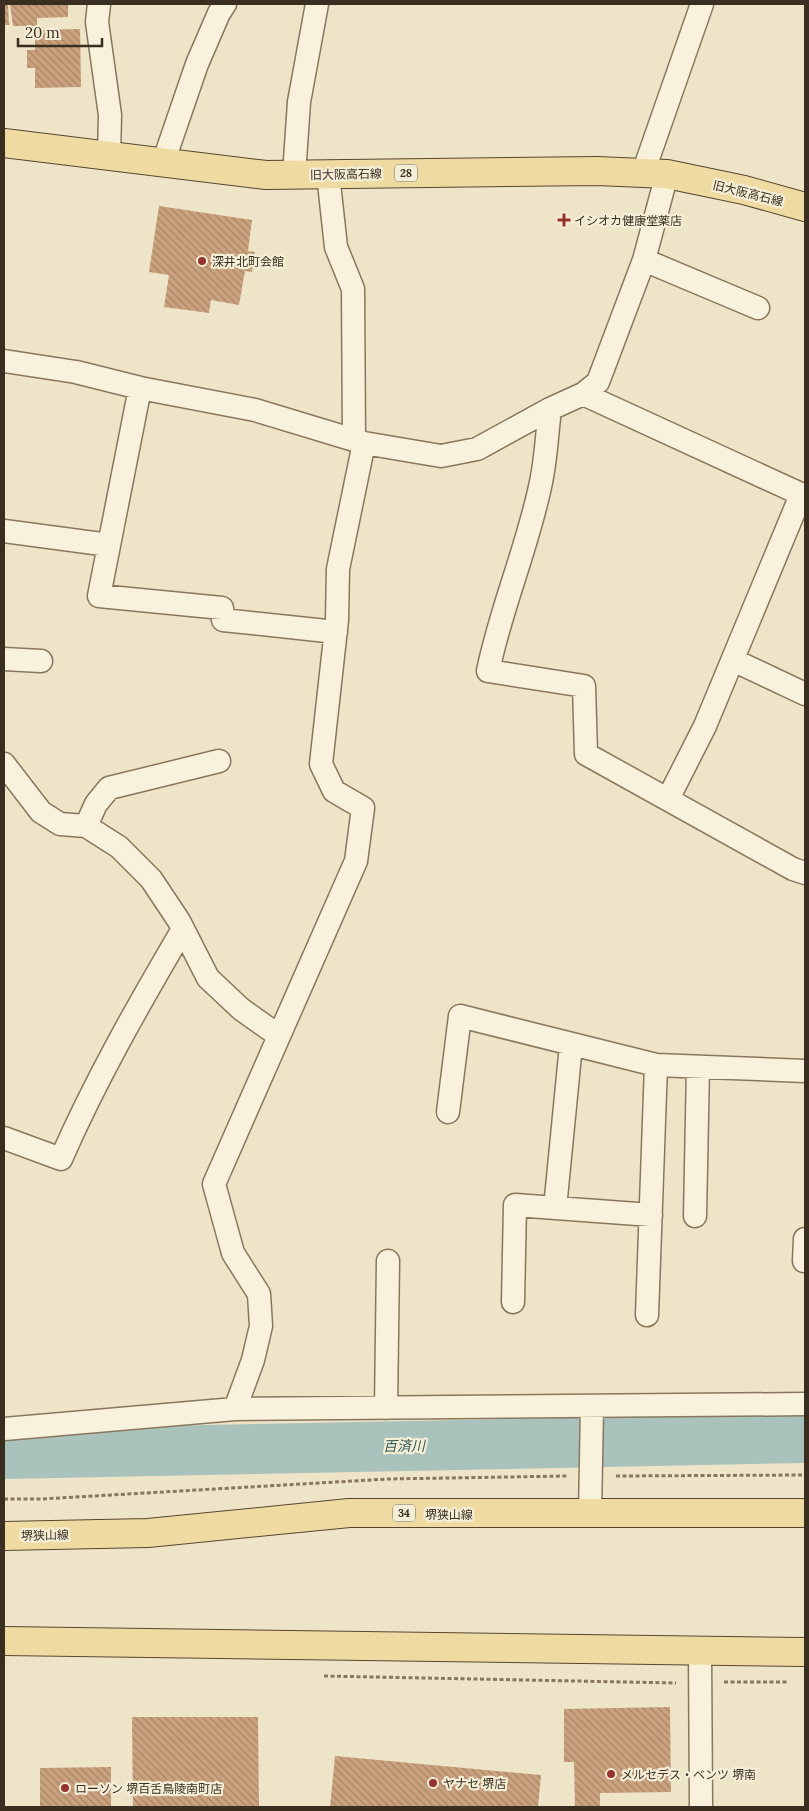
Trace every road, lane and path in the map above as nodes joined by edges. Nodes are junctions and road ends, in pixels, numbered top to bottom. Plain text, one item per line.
1 (99, 4) edge
2 (225, 4) edge
3 (317, 4) edge
4 (702, 4) edge
5 (4, 143) edge
6 (109, 156) junction
7 (163, 162) junction
8 (328, 174) junction
9 (655, 174) junction
10 (294, 175) junction
11 (805, 207) edge
12 (644, 260) junction
13 (758, 308) dead end
14 (4, 361) edge
15 (140, 388) junction
16 (583, 394) junction
17 (550, 410) junction
18 (359, 441) junction
19 (803, 496) edge
20 (4, 531) edge
21 (109, 546) junction
22 (336, 632) junction
23 (4, 659) edge
24 (733, 660) junction
25 (41, 661) dead end
26 (805, 694) edge
27 (220, 761) dead end
28 (4, 764) edge
29 (668, 800) junction
30 (86, 826) junction
31 (805, 873) edge
32 (183, 929) junction
33 (279, 1036) junction
34 (571, 1046) junction
35 (656, 1065) junction
36 (698, 1067) junction
37 (805, 1071) edge
38 (448, 1112) dead end
39 (4, 1138) edge
40 (555, 1208) junction
41 (651, 1215) junction
42 (695, 1216) dead end
43 (805, 1239) edge
44 (388, 1260) dead end
45 (804, 1262) dead end
46 (513, 1302) dead end
47 (647, 1315) dead end
48 (805, 1404) edge
49 (386, 1408) junction
50 (235, 1409) junction
51 (592, 1412) junction
52 (4, 1429) edge
53 (4, 1499) edge
54 (9, 1499) dead end
55 (805, 1513) edge
56 (590, 1514) junction
57 (4, 1536) edge
58 (4, 1641) edge
59 (700, 1652) junction
60 (805, 1652) edge
61 (321, 1676) dead end
62 (720, 1682) dead end
63 (796, 1682) dead end
64 (680, 1683) dead end
65 (700, 1807) edge

1 - 6 street
2 - 7 street
3 - 10 street
4 - 9 street
5 - 6 main road, 旧大阪高石線 / 28
6 - 7 main road, 旧大阪高石線 / 28
7 - 10 main road, 旧大阪高石線 / 28
8 - 9 main road, 旧大阪高石線 / 28
8 - 10 main road, 旧大阪高石線 / 28
8 - 18 street
9 - 11 main road, 旧大阪高石線 / 28
9 - 12 street
12 - 13 street
12 - 16 street
14 - 15 street
15 - 18 street
15 - 21 street
16 - 17 street
16 - 19 street
17 - 18 street
17 - 29 street
18 - 22 street
19 - 24 street
20 - 21 street
21 - 22 street
22 - 33 street
23 - 25 street
24 - 26 street
24 - 29 street
27 - 30 street
28 - 30 street
29 - 31 street
30 - 32 street
32 - 33 street
32 - 39 street
33 - 50 street
34 - 35 street
34 - 38 street
34 - 40 street
35 - 36 street
35 - 41 street
36 - 37 street
36 - 42 street
40 - 41 street
40 - 46 street
41 - 47 street
43 - 45 street
44 - 49 street
48 - 51 street
49 - 50 street
49 - 51 street
50 - 52 street
51 - 56 street
53 - 54 path
55 - 56 main road, 堺狭山線 / 34
56 - 57 main road, 堺狭山線 / 34
58 - 59 main road
59 - 60 main road
59 - 65 street
61 - 64 path
62 - 63 path

